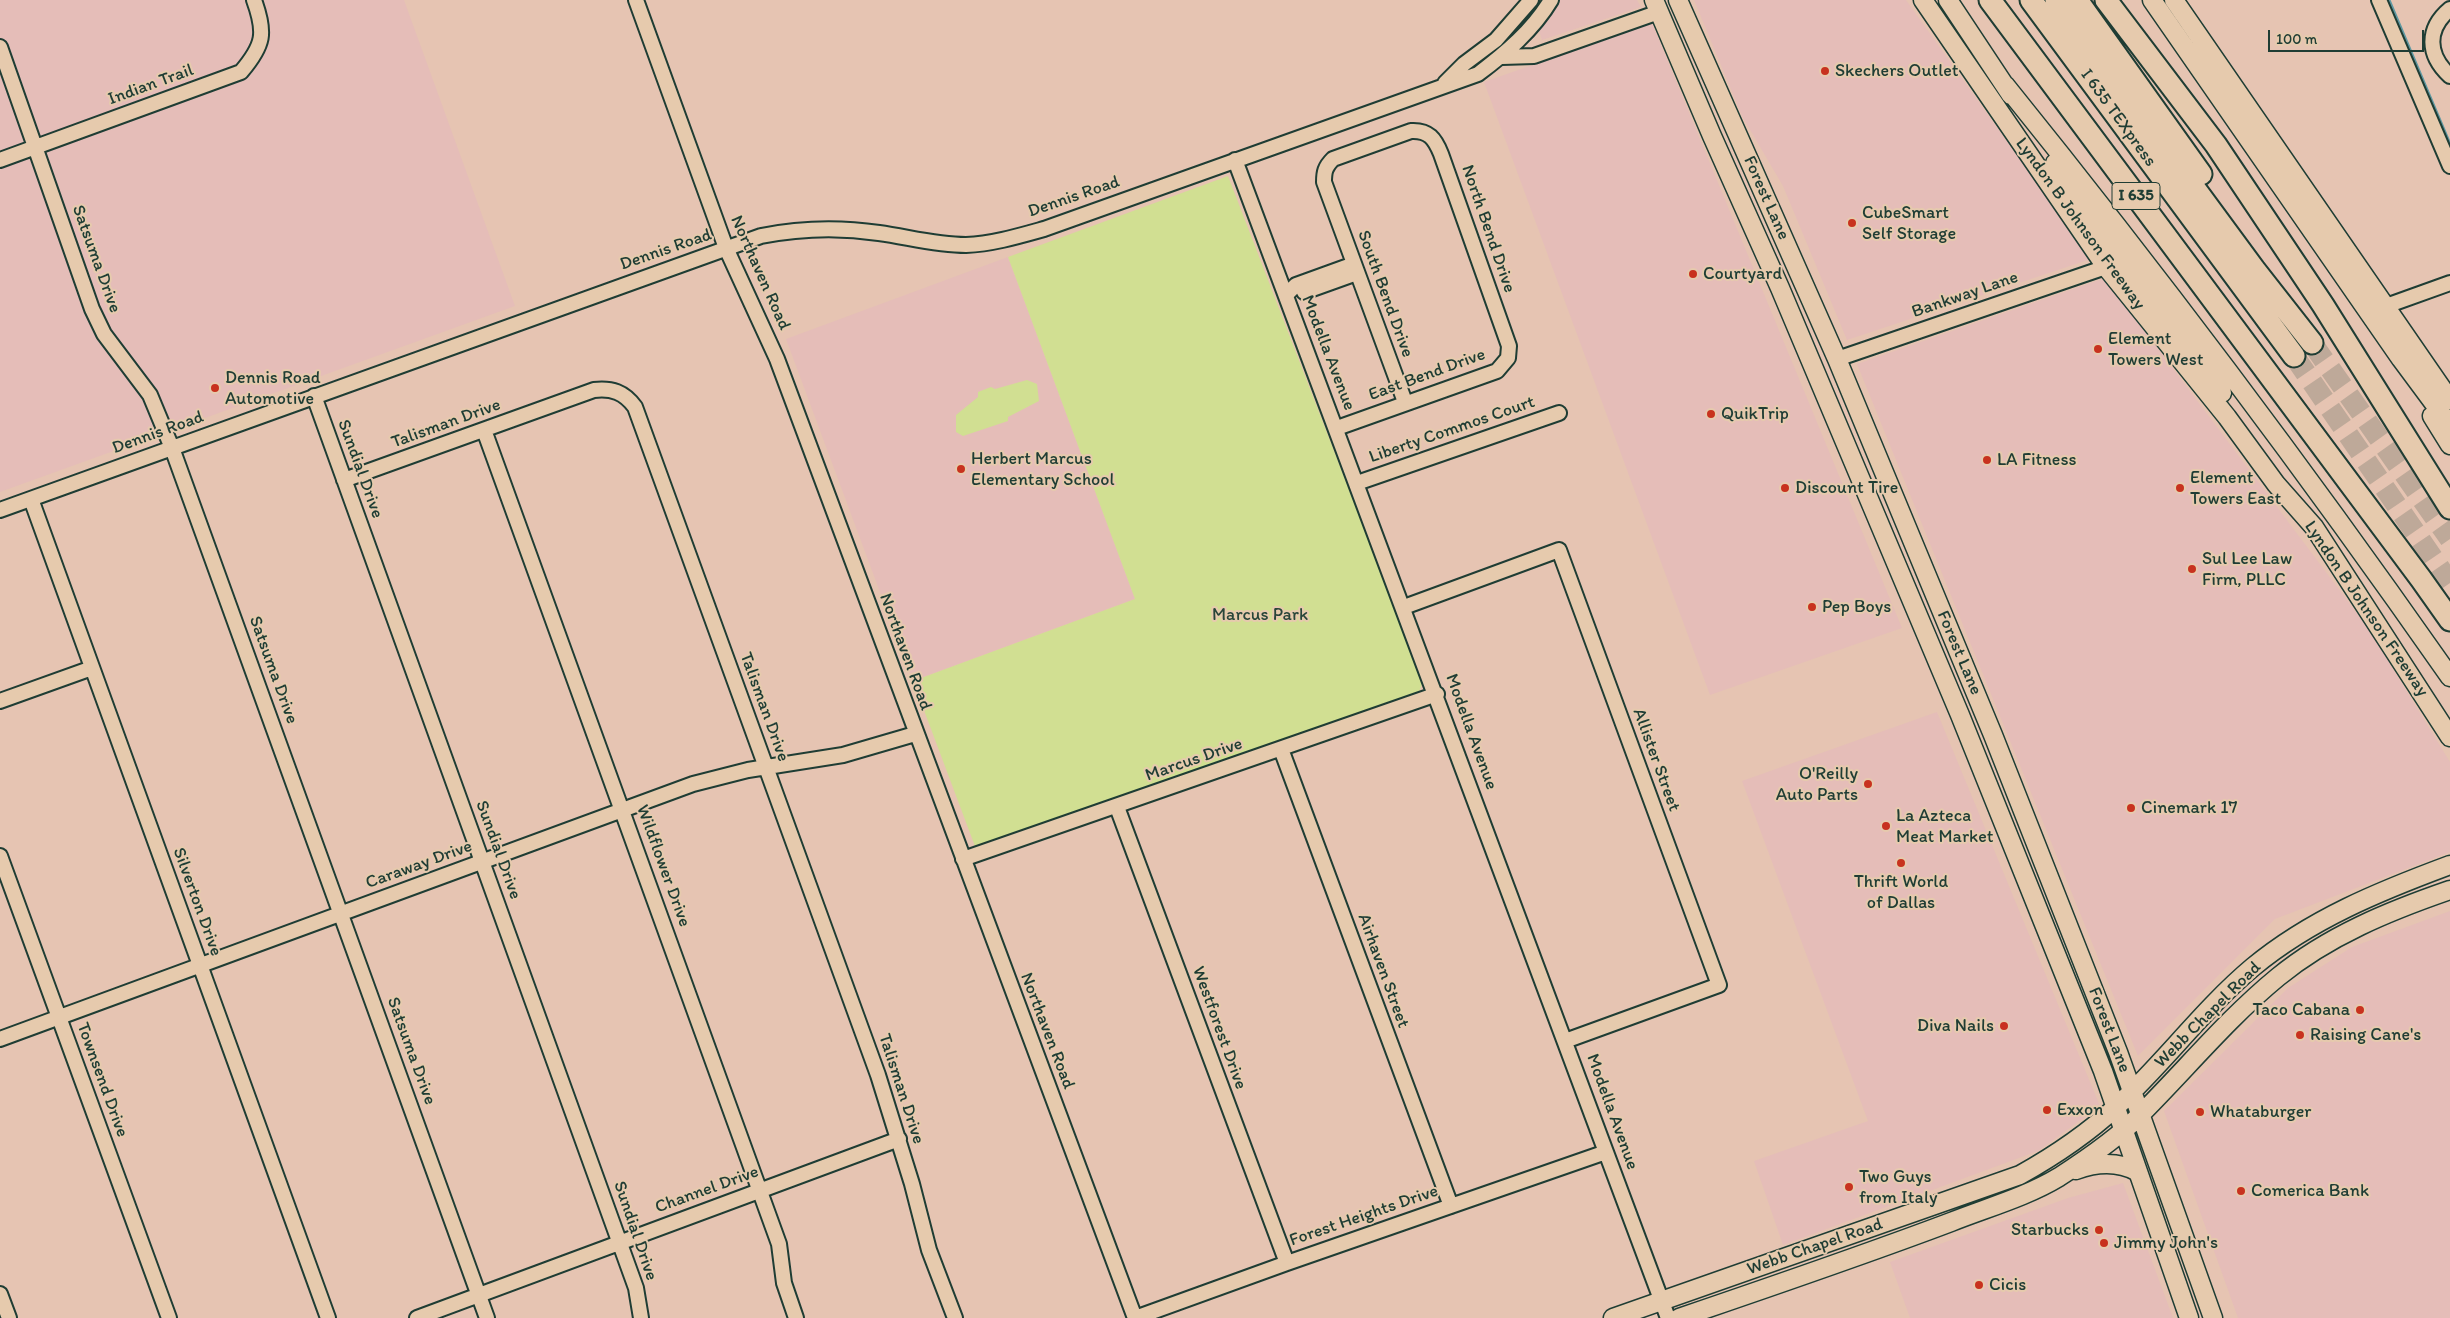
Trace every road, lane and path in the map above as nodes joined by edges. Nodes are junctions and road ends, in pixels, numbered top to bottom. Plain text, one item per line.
1 (254, 0) edge
2 (636, 0) edge
3 (1551, 0) edge
4 (1678, 0) edge
5 (1923, 0) edge
6 (1948, 0) edge
7 (1990, 0) edge
8 (2032, 0) edge
9 (2056, 0) edge
10 (2077, 0) edge
11 (2106, 0) edge
12 (2152, 0) edge
13 (2174, 0) edge
14 (2380, 0) edge
15 (1529, 3) edge
16 (1657, 6) edge
17 (2450, 9) edge
18 (1541, 15) junction
19 (0, 47) edge
20 (1700, 51) junction
21 (1502, 56) junction
22 (1679, 60) junction
23 (2450, 76) edge
24 (2004, 85) junction
25 (1443, 86) junction
26 (1429, 134) joint
27 (36, 147) junction
28 (0, 160) edge
29 (1235, 160) junction
30 (2450, 166) edge
31 (1762, 190) junction
32 (1741, 199) junction
33 (726, 248) junction
34 (2106, 266) junction
35 (1356, 268) junction
36 (2450, 283) edge
37 (1286, 295) junction
38 (2386, 306) junction
39 (1507, 340) joint
40 (2294, 356) tunnel mouth
41 (1837, 359) junction
42 (2401, 359) junction
43 (1814, 368) junction
44 (314, 396) junction
45 (2450, 400) edge
46 (1405, 402) junction
47 (1559, 413) dead end
48 (2450, 425) edge
49 (1336, 428) junction
50 (484, 430) junction
51 (2450, 445) edge
52 (172, 448) junction
53 (344, 480) junction
54 (1357, 483) junction
55 (31, 499) junction
56 (2450, 508) edge
57 (0, 510) edge
58 (2314, 527) junction
59 (1933, 590) junction
60 (1910, 598) junction
61 (1404, 607) junction
62 (2450, 620) edge
63 (92, 668) junction
64 (2450, 676) edge
65 (1436, 694) junction
66 (0, 702) edge
67 (915, 734) junction
68 (1993, 735) junction
69 (2449, 736) edge
70 (1971, 743) junction
71 (1281, 749) junction
72 (766, 768) junction
73 (1117, 807) junction
74 (622, 810) junction
75 (2038, 850) junction
76 (0, 856) edge
77 (2017, 858) junction
78 (963, 859) junction
79 (482, 863) junction
80 (2450, 865) edge
81 (2450, 890) edge
82 (2340, 910) junction
83 (341, 914) junction
84 (2353, 930) junction
85 (200, 965) junction
86 (59, 1018) junction
87 (0, 1039) edge
88 (1566, 1041) junction
89 (2132, 1091) junction
90 (2116, 1107) junction
91 (2140, 1116) junction
92 (2123, 1129) junction
93 (899, 1139) junction
94 (1606, 1152) junction
95 (2138, 1172) junction
96 (2059, 1176) junction
97 (760, 1191) junction
98 (1973, 1192) junction
99 (1451, 1206) junction
100 (1982, 1210) junction
101 (620, 1242) junction
102 (2188, 1251) junction
103 (2168, 1258) junction
104 (1287, 1263) junction
105 (0, 1294) edge
106 (478, 1295) junction
107 (1662, 1301) junction
108 (9, 1318) edge
109 (169, 1318) edge
110 (328, 1318) edge
111 (417, 1318) edge
112 (487, 1318) edge
113 (641, 1318) edge
114 (796, 1318) edge
115 (955, 1318) edge
116 (1135, 1318) edge
117 (1613, 1318) edge
118 (1668, 1318) edge
119 (1679, 1318) edge
120 (2189, 1318) edge
121 (2213, 1318) edge

1 - 27 street, Indian Trail
2 - 33 street, Northaven Road
3 - 18 street, Dennis Road
4 - 20 main road, Forest Lane
5 - 34 main road, Lyndon B Johnson Freeway
6 - 24 main road
7 - 62 highway, I 635
8 - 40 highway, I 635 TEXpress
9 - 10 highway, I 635 TEXpress
11 - 56 highway
12 - 42 main road
13 - 38 main road
14 - 30 street
15 - 18 street
15 - 25 street
16 - 21 street
16 - 22 main road, Forest Lane
17 - 23 street
18 - 21 street, Dennis Road
19 - 27 street, Satsuma Drive
20 - 22 main road
20 - 31 main road, Forest Lane
21 - 25 street, Dennis Road
22 - 32 main road, Forest Lane
24 - 58 main road
24 - 64 main road
25 - 29 street, Dennis Road
26 - 35 street, South Bend Drive
26 - 39 street, North Bend Drive
27 - 28 street, Indian Trail
27 - 52 street, Satsuma Drive
29 - 33 street, Dennis Road
29 - 37 street, Modella Avenue
31 - 32 main road
31 - 41 main road, Forest Lane
32 - 43 main road, Forest Lane
33 - 44 street, Dennis Road
33 - 67 street, Northaven Road
34 - 41 street, Bankway Lane
34 - 58 main road, Lyndon B Johnson Freeway
35 - 37 street
35 - 46 street, South Bend Drive
36 - 38 street
37 - 49 street, Modella Avenue
38 - 45 main road
39 - 46 street, East Bend Drive
41 - 43 main road
41 - 59 main road, Forest Lane
42 - 48 main road
42 - 51 main road
43 - 60 main road, Forest Lane
44 - 52 street, Dennis Road
44 - 53 street, Sundial Drive
46 - 49 street, East Bend Drive
47 - 54 street, Liberty Commos Court
49 - 54 street, Modella Avenue
50 - 53 street, Talisman Drive
50 - 72 street, Talisman Drive
50 - 74 street, Wildflower Drive
52 - 55 street, Dennis Road
52 - 83 street, Satsuma Drive
53 - 79 street, Sundial Drive
54 - 61 street, Modella Avenue
55 - 57 street, Dennis Road
55 - 63 street, Silverton Drive
58 - 69 main road, Lyndon B Johnson Freeway
59 - 60 main road
59 - 68 main road, Forest Lane
60 - 70 main road, Forest Lane
61 - 65 street, Modella Avenue
61 - 88 street, Allister Street
63 - 66 street
63 - 85 street, Silverton Drive
65 - 71 street, Marcus Drive
65 - 88 street, Modella Avenue
67 - 72 street, Caraway Drive
67 - 78 street, Northaven Road
68 - 70 main road
68 - 75 main road, Forest Lane
70 - 77 main road, Forest Lane
71 - 73 street, Marcus Drive
71 - 99 street, Airhaven Street
72 - 74 street, Caraway Drive
72 - 93 street, Talisman Drive
73 - 78 street, Marcus Drive
73 - 104 street, Westforest Drive
74 - 79 street, Caraway Drive
74 - 97 street, Wildflower Drive
75 - 77 main road
75 - 89 main road, Forest Lane
76 - 86 street, Townsend Drive
77 - 90 main road, Forest Lane
78 - 116 street, Northaven Road
79 - 83 street, Caraway Drive
79 - 101 street, Sundial Drive
80 - 82 main road, Webb Chapel Road
81 - 84 main road, Webb Chapel Road
82 - 84 main road
82 - 89 main road, Webb Chapel Road
83 - 85 street, Caraway Drive
83 - 106 street, Satsuma Drive
84 - 91 main road, Webb Chapel Road
85 - 86 street, Caraway Drive
85 - 110 street, Silverton Drive
86 - 87 street, Caraway Drive
86 - 109 street, Townsend Drive
88 - 94 street, Modella Avenue
89 - 90 main road, Webb Chapel Road
89 - 91 main road, Forest Lane
90 - 92 main road, Forest Lane
90 - 98 main road, Webb Chapel Road
91 - 92 main road, Webb Chapel Road
91 - 102 main road, Forest Lane
92 - 95 main road, Forest Lane
92 - 96 main road, Webb Chapel Road
93 - 97 street, Channel Drive
93 - 115 street, Talisman Drive
94 - 99 street, Forest Heights Drive
94 - 107 street, Modella Avenue
95 - 96 main road
95 - 103 main road, Forest Lane
96 - 100 main road, Webb Chapel Road
97 - 101 street, Channel Drive
97 - 114 street, Wildflower Drive
98 - 100 main road
98 - 107 main road, Webb Chapel Road
99 - 104 street, Forest Heights Drive
100 - 119 main road, Webb Chapel Road
101 - 106 street, Channel Drive
101 - 113 street, Sundial Drive
102 - 103 main road
102 - 121 main road, Forest Lane
103 - 120 main road, Forest Lane
104 - 116 street, Forest Heights Drive
105 - 108 street
106 - 111 street, Channel Drive
106 - 112 street, Satsuma Drive
107 - 117 main road, Webb Chapel Road
107 - 118 street, Modella Avenue

